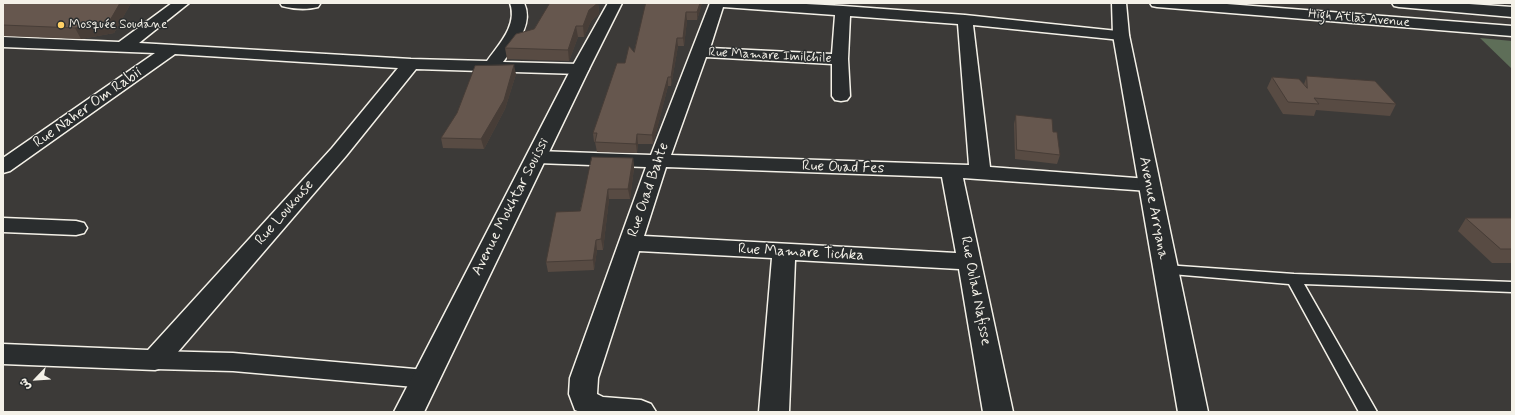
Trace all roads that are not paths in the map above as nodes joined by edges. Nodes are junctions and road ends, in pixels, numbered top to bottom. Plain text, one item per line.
1 (182, 3) edge
2 (287, 3) edge
3 (516, 3) edge
4 (615, 3) edge
5 (717, 3) edge
6 (725, 3) edge
7 (1119, 3) edge
8 (1157, 3) edge
9 (1399, 3) edge
10 (313, 4) edge
11 (881, 8) edge
12 (843, 11) junction
13 (1512, 12) edge
14 (965, 20) junction
15 (1512, 31) edge
16 (1121, 35) junction
17 (3, 42) edge
18 (123, 47) junction
19 (172, 49) junction
20 (700, 52) junction
21 (840, 59) junction
22 (411, 64) junction
23 (491, 67) junction
24 (580, 70) junction
25 (841, 96) dead end
26 (537, 157) junction
27 (658, 162) junction
28 (3, 168) edge
29 (951, 171) junction
30 (980, 172) junction
31 (1149, 185) junction
32 (3, 226) edge
33 (76, 228) dead end
34 (631, 243) junction
35 (784, 253) junction
36 (970, 262) junction
37 (1165, 270) junction
38 (1294, 278) junction
39 (1512, 287) edge
40 (3, 354) edge
41 (155, 360) junction
42 (426, 379) junction
43 (409, 412) edge
44 (641, 412) edge
45 (774, 412) edge
46 (998, 412) edge
47 (1193, 412) edge
48 (1368, 412) edge

1 - 18 street
2 - 10 street
3 - 23 street
4 - 24 street, Avenue Mokhtar Souissi
5 - 20 street, Rue Ouad Bahte
6 - 12 street
7 - 16 street, Avenue Arryana
8 - 15 street, High Atlas Avenue
9 - 13 street
11 - 12 street
11 - 14 street
12 - 21 street
14 - 16 street
14 - 30 street
16 - 31 street, Avenue Arryana
17 - 18 street
18 - 19 street
19 - 22 street
19 - 28 street, Rue Naher Om Rabii
20 - 21 street, Rue Mamare Imilchile
20 - 27 street, Rue Ouad Bahte
21 - 25 street
22 - 23 street
22 - 41 street, Rue Loukouse
23 - 24 street
24 - 26 street, Avenue Mokhtar Souissi
26 - 27 street, Rue Ouad Fes
26 - 42 street, Avenue Mokhtar Souissi
27 - 29 street, Rue Ouad Fes
27 - 34 street, Rue Ouad Bahte
29 - 30 street, Rue Ouad Fes
29 - 36 street, Rue Oulad Nafisse
30 - 31 street, Rue Ouad Fes
31 - 37 street, Avenue Arryana
32 - 33 street
34 - 35 street, Rue Mamare Tichka
34 - 44 street, Rue Ouad Bahte
35 - 36 street, Rue Mamare Tichka
35 - 45 street
36 - 46 street, Rue Oulad Nafisse
37 - 38 lane
37 - 47 street, Avenue Arryana
38 - 39 lane
38 - 48 lane
40 - 41 street
41 - 42 street
42 - 43 street, Avenue Mokhtar Souissi

